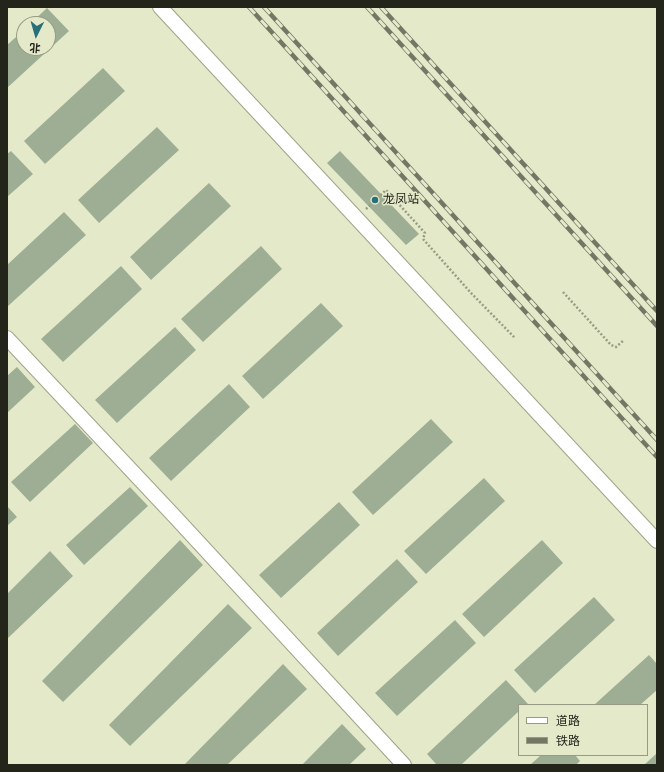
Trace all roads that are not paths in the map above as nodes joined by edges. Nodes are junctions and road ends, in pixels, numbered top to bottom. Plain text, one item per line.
1 (160, 7) edge
2 (7, 338) edge
3 (657, 541) edge
4 (404, 765) edge

1 - 3 street
2 - 4 street

